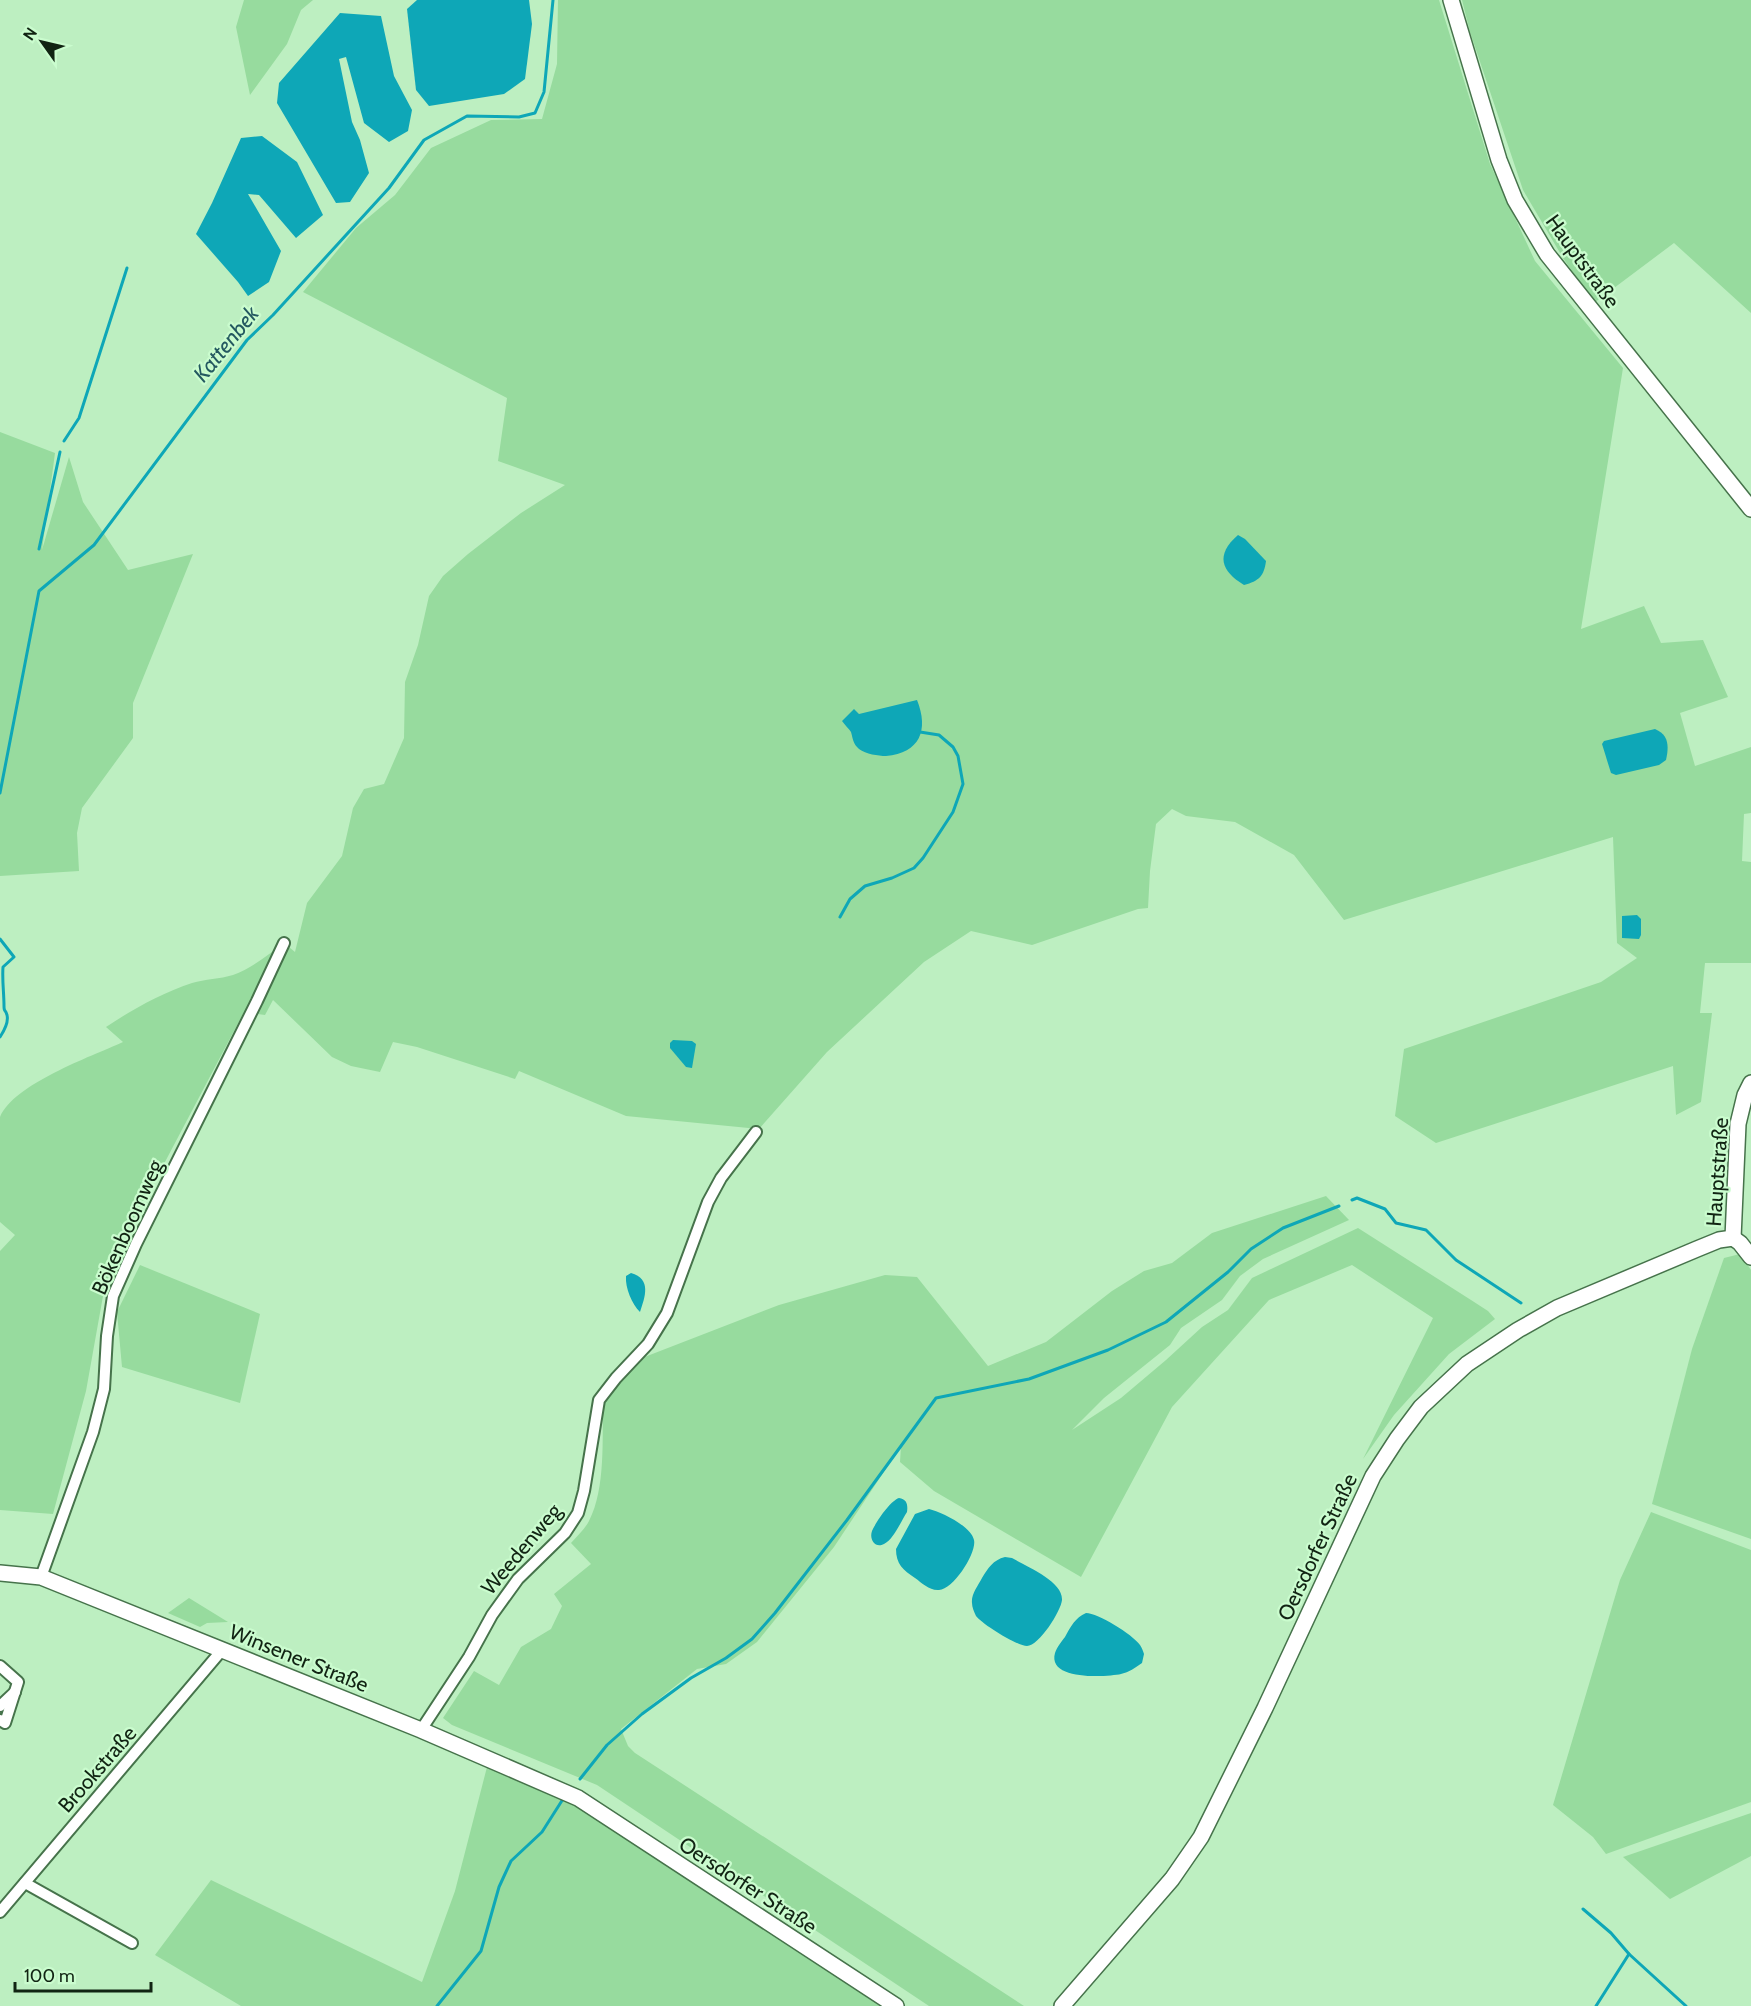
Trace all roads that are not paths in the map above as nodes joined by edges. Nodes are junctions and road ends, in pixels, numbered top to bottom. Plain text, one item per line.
1 (1451, 0) edge
2 (1751, 509) edge
3 (284, 943) dead end
4 (1751, 1083) edge
5 (756, 1132) dead end
6 (1733, 1238) junction
7 (1750, 1255) edge
8 (0, 1573) edge
9 (41, 1577) junction
10 (222, 1650) junction
11 (0, 1666) edge
12 (15, 1692) junction
13 (0, 1706) edge
14 (0, 1720) edge
15 (421, 1730) junction
16 (578, 1798) joint
17 (25, 1882) junction
18 (0, 1912) edge
19 (132, 1943) dead end
20 (896, 2006) edge
21 (1062, 2006) edge

1 - 2 street, Hauptstraße
3 - 9 street, Bökenboomweg
4 - 6 street, Hauptstraße
5 - 15 street, Weedenweg
6 - 7 street, Hauptstraße
6 - 21 street, Oersdorfer Straße
8 - 9 street, Winsener Straße
9 - 10 street, Winsener Straße
10 - 15 street, Winsener Straße
10 - 17 street, Brookstraße
11 - 12 street
12 - 13 street
12 - 14 street
15 - 16 street, Winsener Straße
16 - 20 street, Oersdorfer Straße
17 - 18 street, Brookstraße
17 - 19 street

